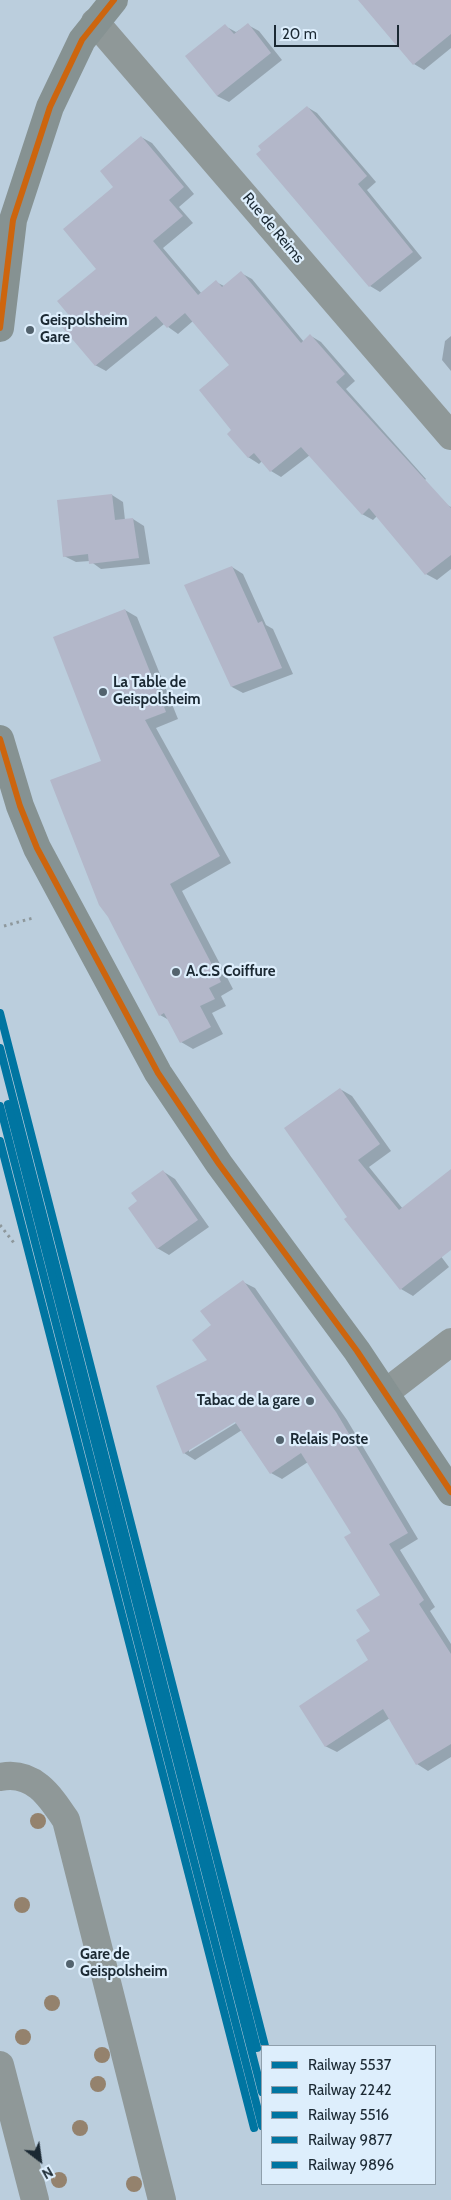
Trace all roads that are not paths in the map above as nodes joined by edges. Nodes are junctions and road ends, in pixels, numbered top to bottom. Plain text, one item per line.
1 (113, 0) edge
2 (95, 22) junction
3 (0, 328) edge
4 (451, 436) edge
5 (0, 739) edge
6 (451, 1342) edge
7 (385, 1393) junction
8 (451, 1492) edge
9 (0, 1777) edge
10 (0, 2065) edge
11 (35, 2200) edge
12 (162, 2200) edge

1 - 2 main road
2 - 3 main road
2 - 4 street, Rue de Reims
5 - 7 main road
6 - 7 street
7 - 8 main road
9 - 12 street
10 - 11 street

